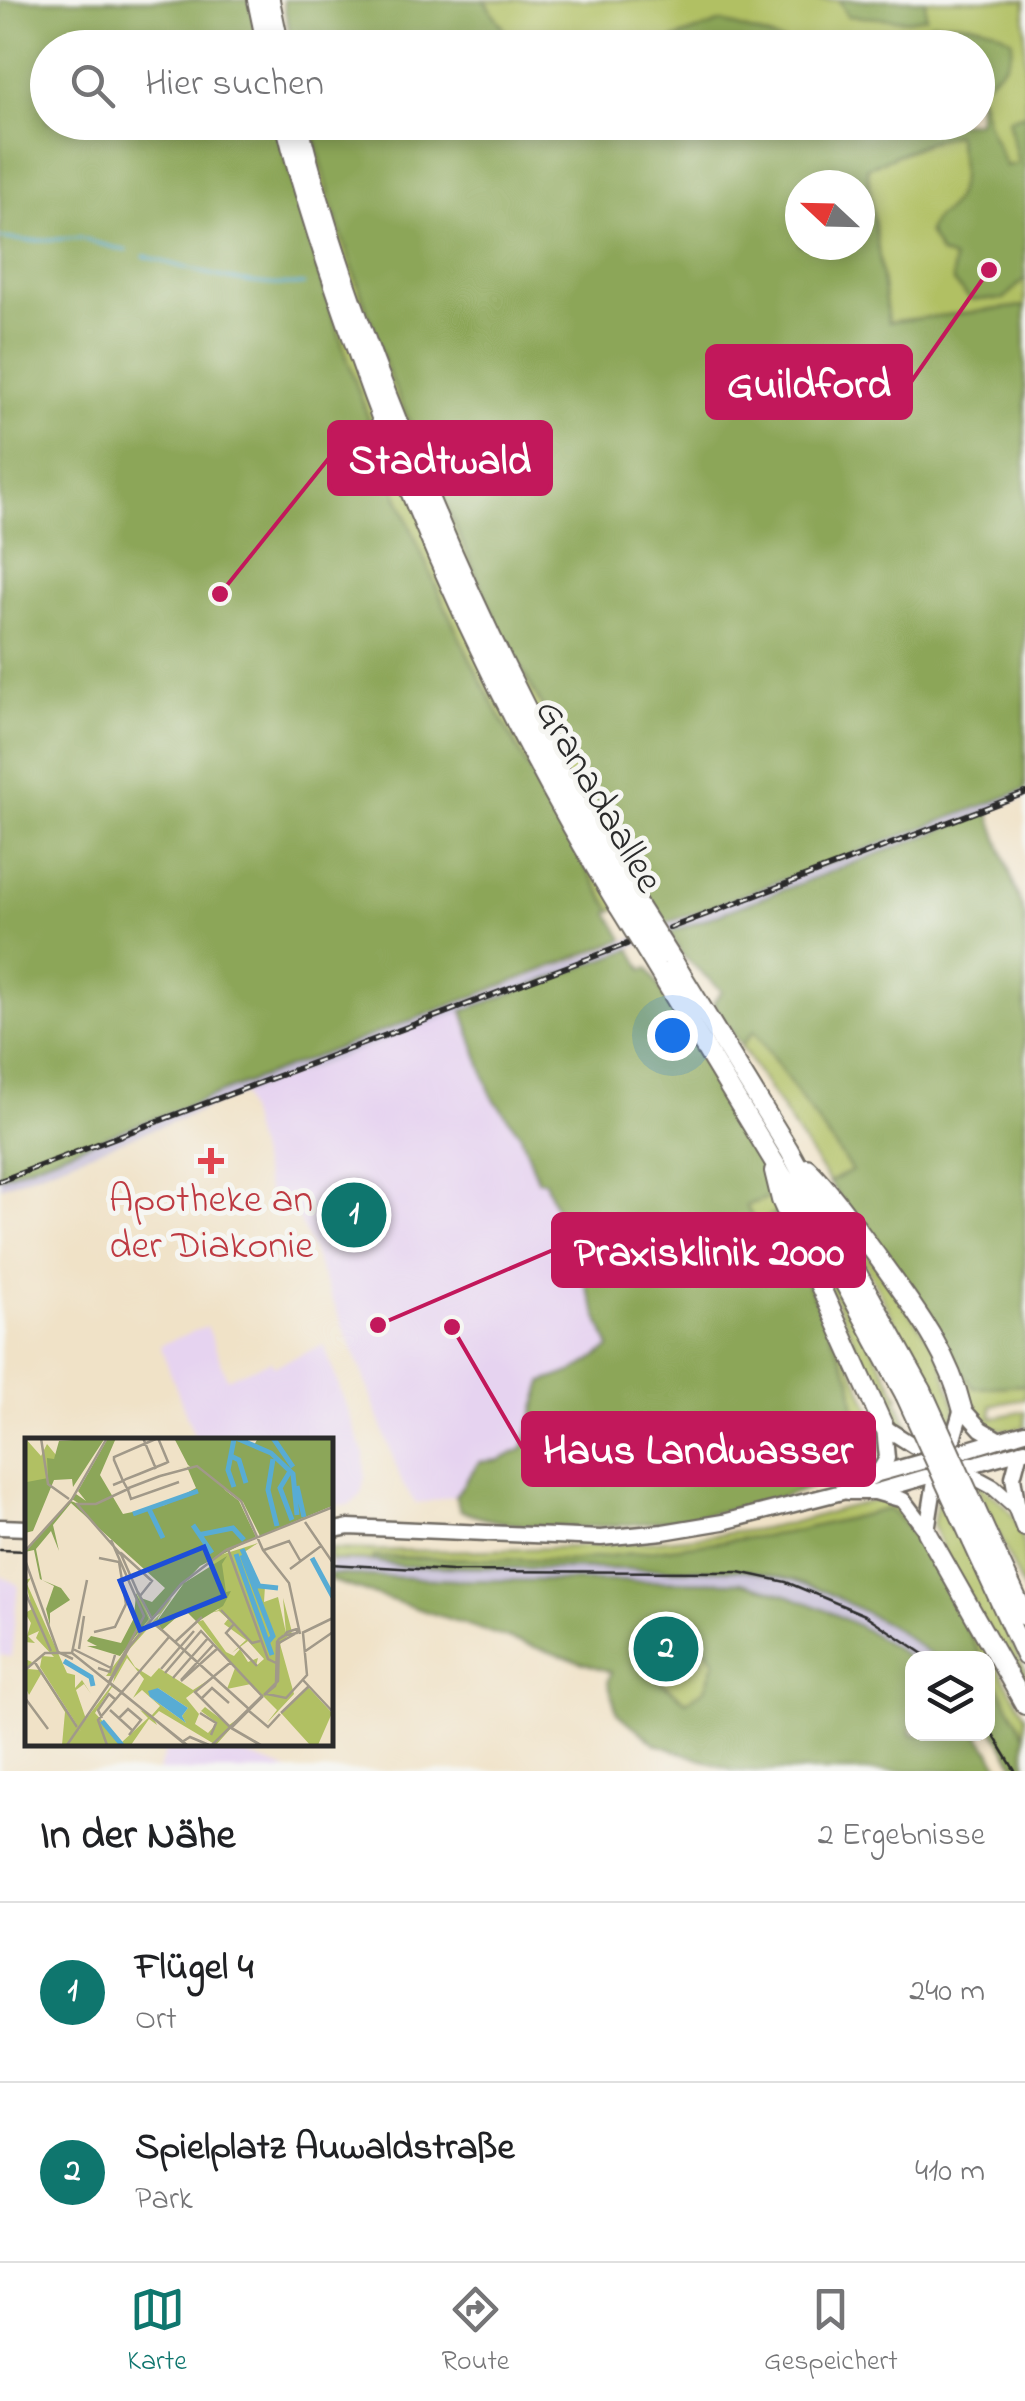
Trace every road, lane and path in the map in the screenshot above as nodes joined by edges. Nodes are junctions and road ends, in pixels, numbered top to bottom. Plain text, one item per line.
1 (257, 0) edge
2 (270, 0) edge
3 (263, 30) edge
4 (276, 30) edge
5 (290, 140) edge
6 (303, 140) edge
7 (627, 904) junction
8 (663, 962) junction
9 (789, 1150) junction
10 (769, 1151) junction
11 (913, 1392) junction
12 (962, 1408) junction
13 (884, 1427) junction
14 (1025, 1432) edge
15 (1000, 1440) junction
16 (914, 1446) dead end
17 (1023, 1450) edge
18 (951, 1464) junction
19 (878, 1474) junction
20 (842, 1492) junction
21 (874, 1492) junction
22 (364, 1516) dead end
23 (412, 1518) dead end
24 (1021, 1518) edge
25 (0, 1526) edge
26 (349, 1526) junction
27 (25, 1528) edge
28 (391, 1529) junction
29 (332, 1531) edge
30 (432, 1531) junction
31 (332, 1532) edge
32 (927, 1532) junction
33 (979, 1537) junction
34 (1025, 1616) edge
35 (1025, 1656) edge
36 (1025, 1705) edge

1 - 3 highway
2 - 4 highway
5 - 7 highway, Granadaallee
6 - 7 highway, Granadaallee
7 - 8 highway, Granadaallee, bridge
8 - 9 highway, Granadaallee
8 - 10 highway, Granadaallee
9 - 11 highway, Granadaallee
9 - 12 highway
10 - 11 highway, Granadaallee
10 - 13 highway
11 - 18 highway, Granadaallee, bridge
12 - 15 main road
12 - 18 main road
13 - 16 main road
13 - 19 main road
14 - 15 main road
15 - 18 main road
17 - 18 main road
17 - 24 main road
18 - 19 main road
18 - 21 main road
18 - 24 main road
18 - 32 main road
18 - 33 highway, Granadaallee, bridge
19 - 20 main road
20 - 21 main road
20 - 30 main road
21 - 32 main road
22 - 26 main road
23 - 30 main road
25 - 27 main road
26 - 28 main road
26 - 29 main road
28 - 30 main road
28 - 31 main road
32 - 36 highway
33 - 34 highway
33 - 35 highway

